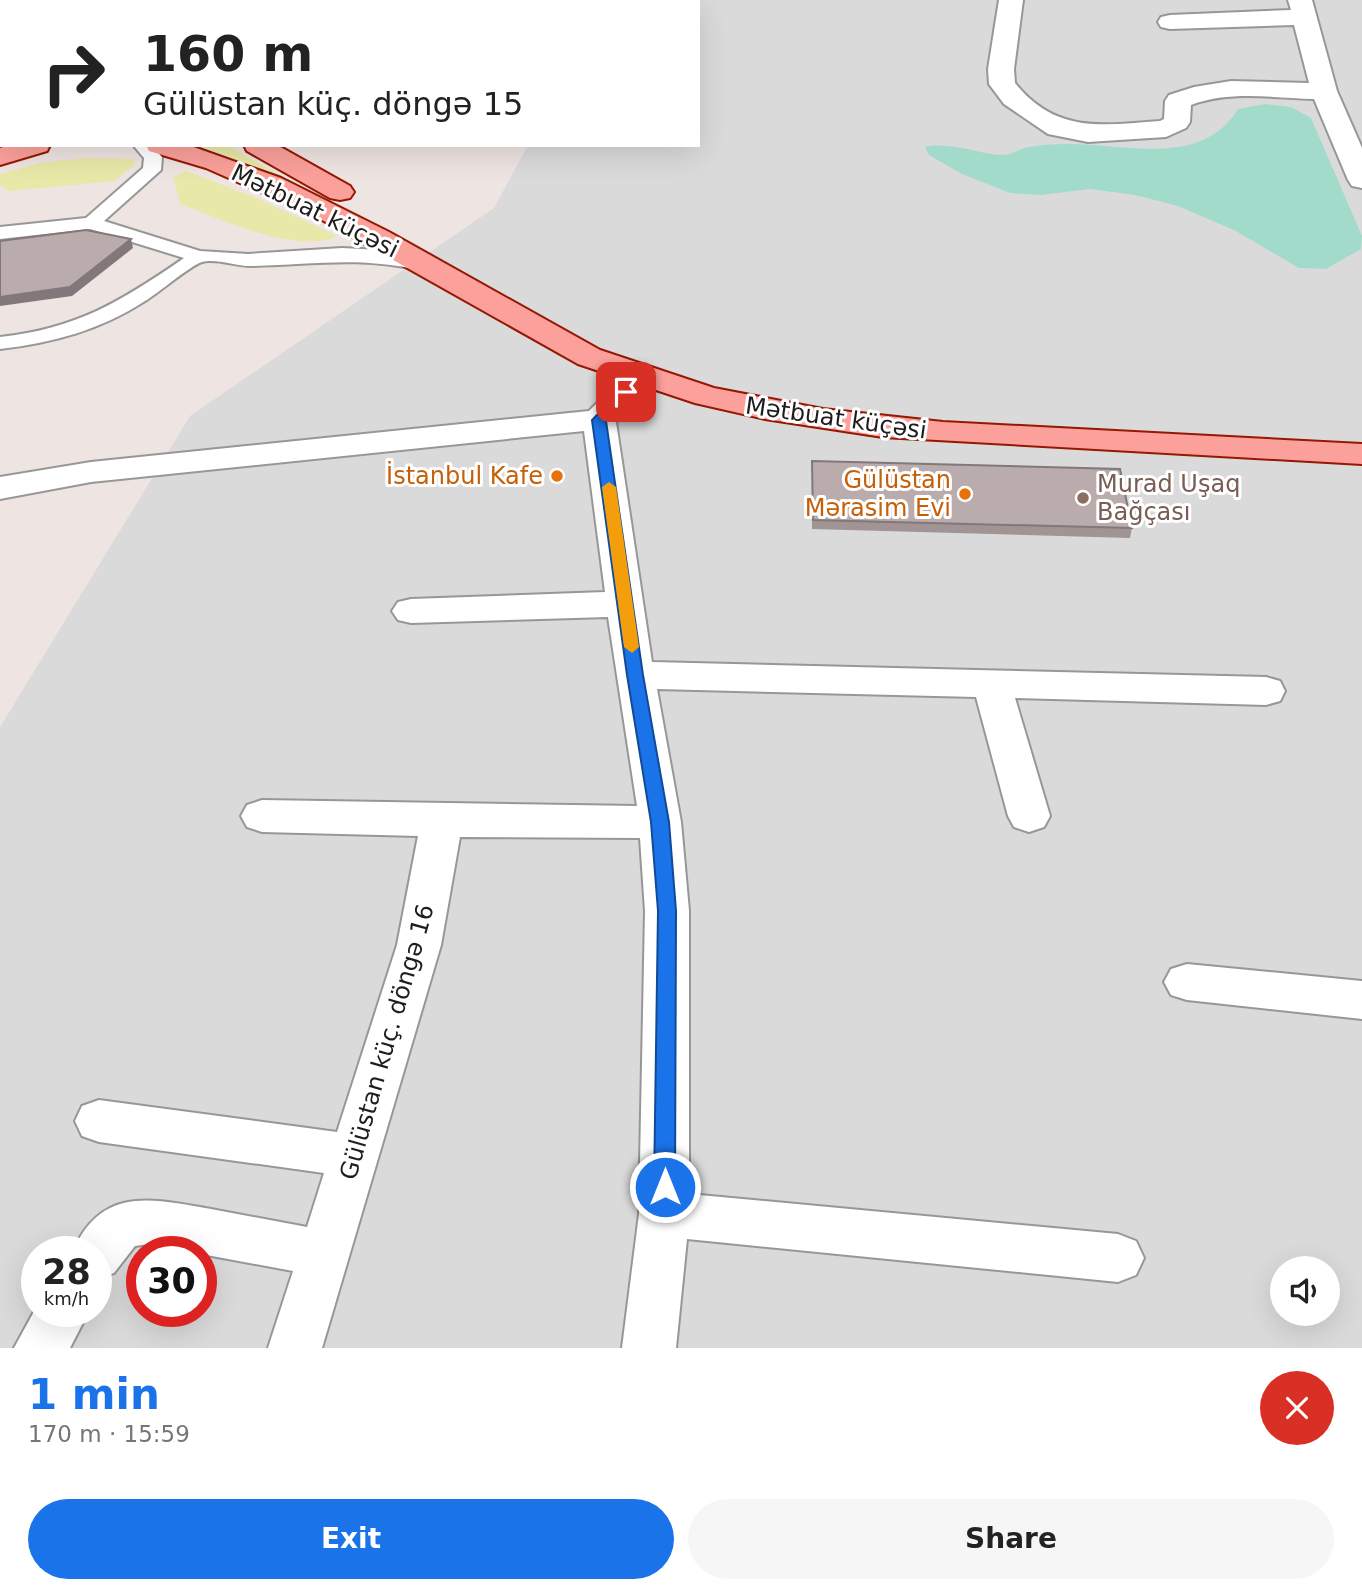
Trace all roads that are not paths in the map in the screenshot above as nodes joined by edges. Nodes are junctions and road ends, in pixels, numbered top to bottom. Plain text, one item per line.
1 (1011, 0) edge
2 (1302, 8) edge
3 (1170, 22) dead end
4 (1324, 91) junction
5 (31, 147) edge
6 (143, 147) edge
7 (166, 147) edge
8 (261, 147) edge
9 (0, 157) edge
10 (1362, 180) edge
11 (91, 223) junction
12 (0, 233) edge
13 (198, 256) junction
14 (422, 264) junction
15 (0, 343) edge
16 (640, 378) junction
17 (599, 420) junction
18 (1362, 432) edge
19 (1362, 453) edge
20 (0, 488) edge
21 (626, 604) junction
22 (411, 611) dead end
23 (635, 675) junction
24 (992, 684) junction
25 (1266, 691) dead end
26 (262, 816) dead end
27 (1029, 816) dead end
28 (442, 821) junction
29 (660, 822) junction
30 (1187, 982) dead end
31 (1362, 1000) edge
32 (99, 1121) dead end
33 (355, 1156) junction
34 (664, 1214) junction
35 (109, 1236) edge
36 (325, 1254) junction
37 (1118, 1258) dead end
38 (53, 1327) edge
39 (41, 1348) edge
40 (295, 1348) edge
41 (649, 1348) edge

1 - 4 street
2 - 3 street
2 - 4 street
4 - 10 street
5 - 9 main road
6 - 11 lane
7 - 14 main road, Mətbuat küçəsi
8 - 18 main road, Mətbuat küçəsi
11 - 12 lane
11 - 13 lane
13 - 14 lane
13 - 15 lane
14 - 16 main road, Mətbuat küçəsi
16 - 17 street
16 - 19 main road, Mətbuat küçəsi
17 - 20 street
17 - 21 street
21 - 22 street
21 - 23 street
23 - 24 street
23 - 29 street
24 - 25 street
24 - 27 street
26 - 28 street
28 - 29 street
28 - 33 street, Gülüstan küç. döngə 16
29 - 34 street
30 - 31 street
32 - 33 street
33 - 36 street, Gülüstan küç. döngə 16
34 - 37 street
34 - 41 street
35 - 36 street
36 - 40 street, Gülüstan küç. döngə 16
38 - 39 street

